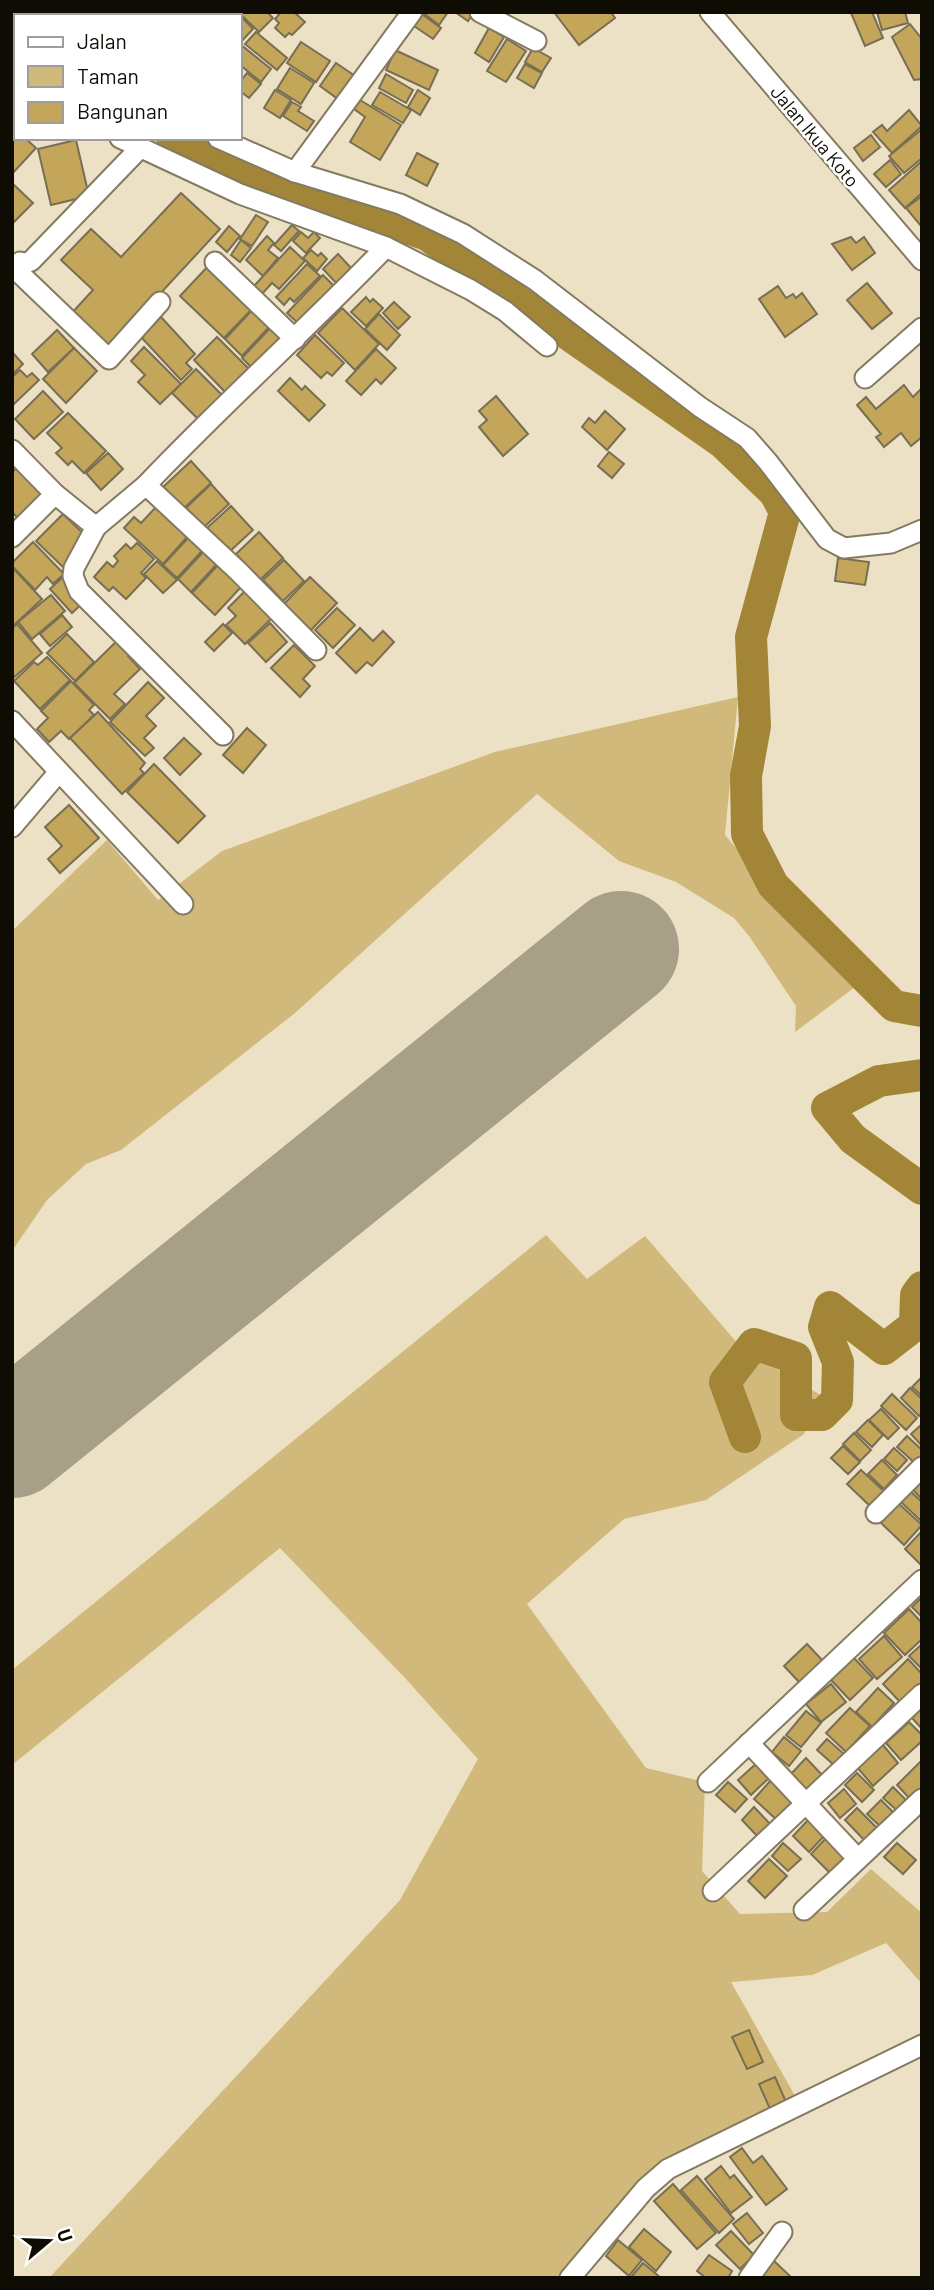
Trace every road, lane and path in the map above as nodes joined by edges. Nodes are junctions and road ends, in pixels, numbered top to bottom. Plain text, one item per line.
1 (412, 12) edge
2 (480, 12) edge
3 (710, 12) edge
4 (536, 41) dead end
5 (124, 140) edge
6 (222, 140) edge
7 (140, 148) junction
8 (295, 172) junction
9 (12, 246) edge
10 (386, 247) junction
11 (922, 260) edge
12 (215, 262) dead end
13 (18, 265) edge
14 (160, 302) dead end
15 (922, 328) edge
16 (295, 339) junction
17 (547, 346) dead end
18 (865, 378) dead end
19 (12, 450) edge
20 (146, 485) junction
21 (55, 494) junction
22 (96, 527) junction
23 (922, 530) edge
24 (12, 537) edge
25 (316, 650) dead end
26 (12, 721) edge
27 (223, 735) dead end
28 (58, 773) junction
29 (14, 822) edge
30 (183, 904) dead end
31 (922, 1467) edge
32 (876, 1513) dead end
33 (922, 1580) edge
34 (922, 1694) edge
35 (749, 1743) junction
36 (708, 1782) dead end
37 (922, 1799) edge
38 (805, 1804) junction
39 (858, 1859) junction
40 (713, 1891) dead end
41 (804, 1910) dead end
42 (922, 2045) edge
43 (782, 2232) dead end
44 (570, 2278) edge
45 (749, 2278) edge

1 - 8 street
2 - 4 street
3 - 11 street, Jalan Ikua Koto
5 - 7 street
6 - 8 street
7 - 10 street
7 - 13 street
8 - 23 street
9 - 13 street
10 - 16 street
10 - 17 street
12 - 16 street
13 - 14 street
15 - 18 street
16 - 20 street
19 - 21 street
20 - 22 street
20 - 25 street
21 - 22 street
21 - 24 street
22 - 27 street
26 - 28 street
28 - 29 street
28 - 30 street
31 - 32 street
33 - 35 street
34 - 38 street
35 - 36 street
35 - 38 street
37 - 39 street
38 - 39 street
38 - 40 street
39 - 41 street
42 - 44 street
43 - 45 street

